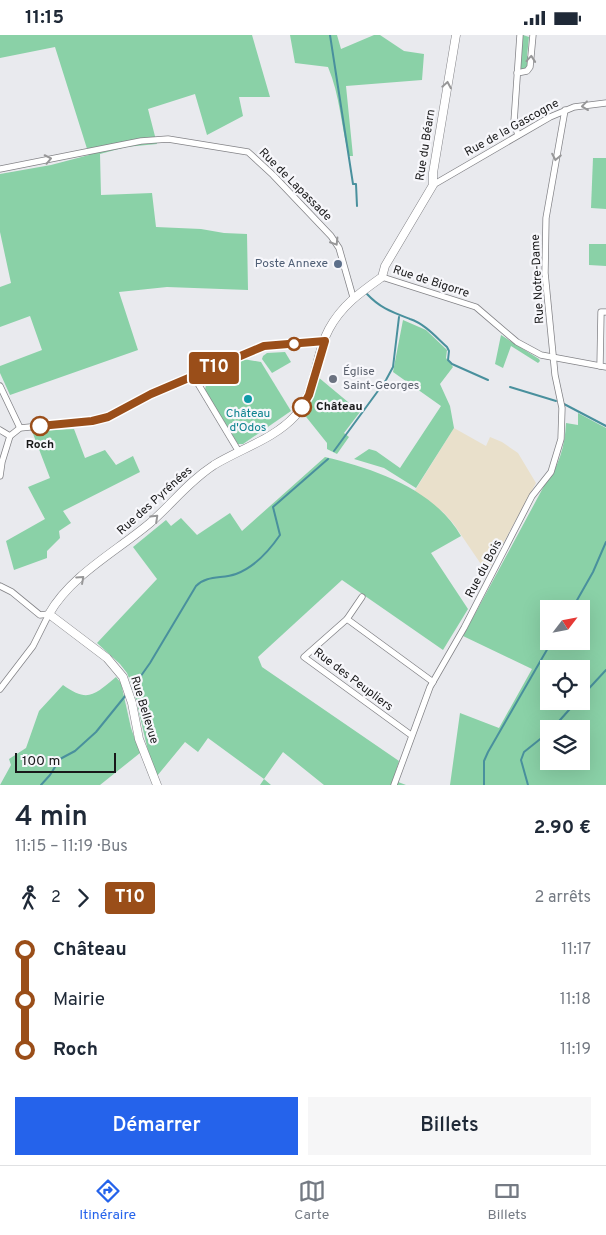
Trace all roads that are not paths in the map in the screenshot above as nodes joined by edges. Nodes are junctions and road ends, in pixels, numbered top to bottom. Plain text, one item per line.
1 (456, 35) edge
2 (520, 35) edge
3 (533, 35) edge
4 (517, 73) junction
5 (606, 103) edge
6 (565, 109) junction
7 (518, 135) junction
8 (0, 169) edge
9 (433, 185) junction
10 (382, 277) junction
11 (354, 297) junction
12 (606, 312) edge
13 (325, 341) junction
14 (553, 359) junction
15 (603, 366) edge
16 (194, 377) junction
17 (0, 386) edge
18 (20, 428) junction
19 (0, 430) edge
20 (10, 436) junction
21 (240, 452) junction
22 (0, 475) edge
23 (0, 586) edge
24 (362, 597) dead end
25 (49, 614) junction
26 (347, 619) junction
27 (433, 682) junction
28 (0, 689) edge
29 (411, 735) junction
30 (157, 785) edge
31 (394, 785) edge

9 -> 1 street, Rue du Béarn
2 - 4 street
4 -> 3 street
4 - 7 street
5 -> 6 street, Rue de la Gascogne
6 - 7 street, Rue de la Gascogne
6 -> 14 street, Rue Notre-Dame
7 - 9 street, Rue de la Gascogne
8 -> 11 street, Rue de Lapassade
9 - 10 street, Rue du Béarn
10 - 11 street, Rue des Pyrénées
10 - 14 street, Rue de Bigorre
11 - 13 street, Rue des Pyrénées
12 - 15 street
13 - 16 street
13 - 21 street, Rue des Pyrénées
14 - 15 street, Rue de Bigorre
14 - 27 street, Rue du Bois
16 - 18 street
16 - 21 street
17 - 18 street
18 - 20 street
19 - 20 street
20 - 22 street
25 -> 21 street, Rue des Pyrénées
23 - 25 street
24 - 26 street, Rue des Peupliers
25 - 28 street, Rue des Pyrénées
25 - 30 street, Rue Bellevue
26 - 27 street
26 - 29 street, Rue des Peupliers
27 - 29 street, Rue du Bois
29 - 31 street, Rue du Bois

